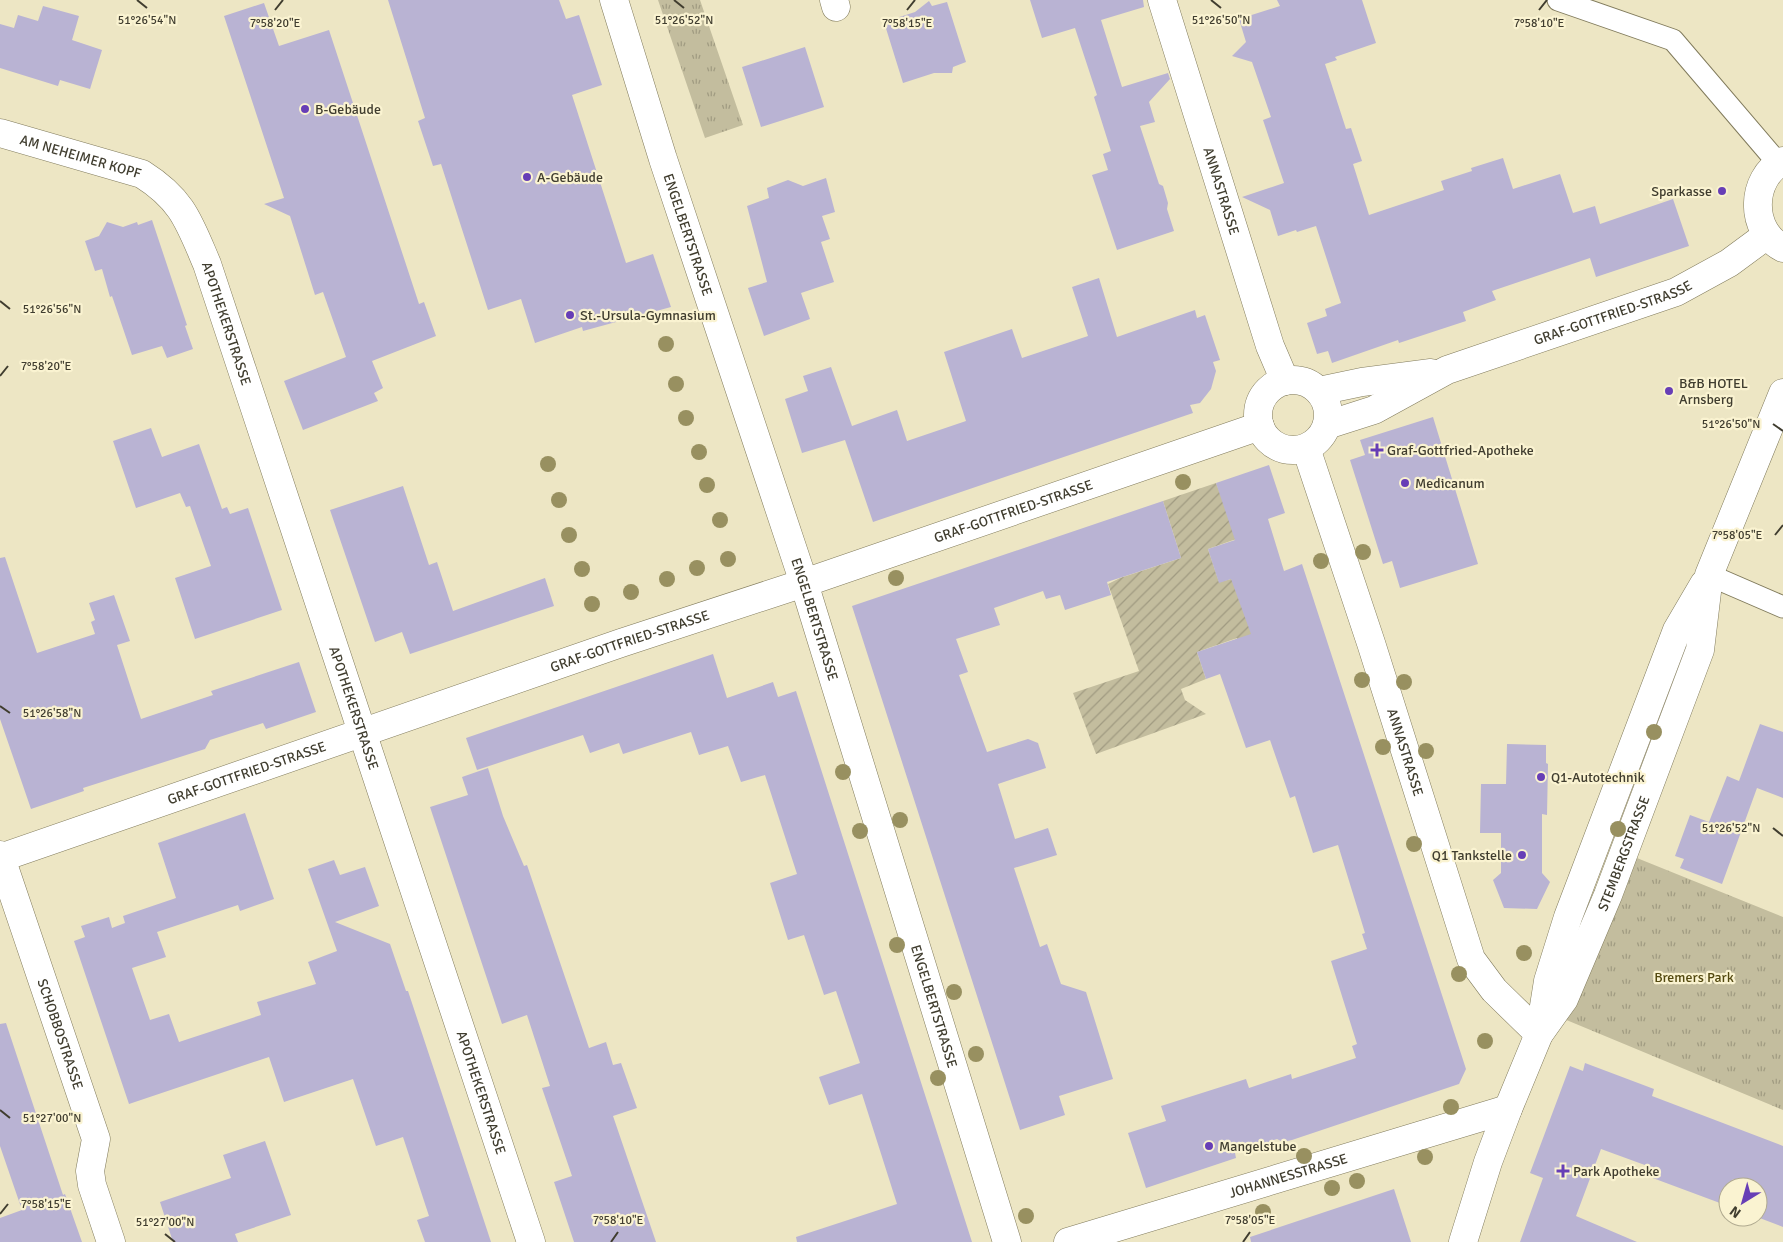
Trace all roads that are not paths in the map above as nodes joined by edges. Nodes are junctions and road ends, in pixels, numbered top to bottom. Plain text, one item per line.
1 (614, 0) edge
2 (1162, 0) edge
3 (1558, 0) edge
4 (0, 133) edge
5 (1780, 162) edge
6 (158, 185) joint
7 (1775, 241) edge
8 (1448, 370) junction
9 (1285, 381) junction
10 (1319, 391) junction
11 (1783, 393) edge
12 (1327, 425) junction
13 (1260, 426) junction
14 (1306, 448) junction
15 (1709, 575) junction
16 (804, 583) junction
17 (1783, 606) edge
18 (363, 732) junction
19 (0, 857) edge
20 (1539, 1034) junction
21 (1508, 1109) junction
22 (111, 1242) edge
23 (532, 1242) edge
24 (1007, 1242) edge
25 (1068, 1242) edge
26 (1463, 1242) edge

1 - 16 street, ENGELBERTSTRASSE
2 - 9 street, ANNASTRASSE
3 - 5 lane
4 - 6 street, AM NEHEIMER KOPF
5 - 7 street
6 - 18 street, APOTHEKERSTRASSE
7 - 8 street, GRAF-GOTTFRIED-STRASSE
8 - 10 street, GRAF-GOTTFRIED-STRASSE
8 - 12 street, GRAF-GOTTFRIED-STRASSE
9 - 10 street
9 - 13 street
10 - 12 street
11 - 15 street, STEMBERGSTRASSE
12 - 14 street
13 - 14 street
13 - 16 street, GRAF-GOTTFRIED-STRASSE
14 - 20 street, ANNASTRASSE
15 - 17 lane
15 - 20 street, STEMBERGSTRASSE
16 - 18 street, GRAF-GOTTFRIED-STRASSE
16 - 24 street, ENGELBERTSTRASSE
18 - 19 street, GRAF-GOTTFRIED-STRASSE
18 - 23 street, APOTHEKERSTRASSE
19 - 22 street, SCHOBBOSTRASSE
20 - 21 street, STEMBERGSTRASSE
21 - 25 street, JOHANNESSTRASSE
21 - 26 street, STEMBERGSTRASSE

